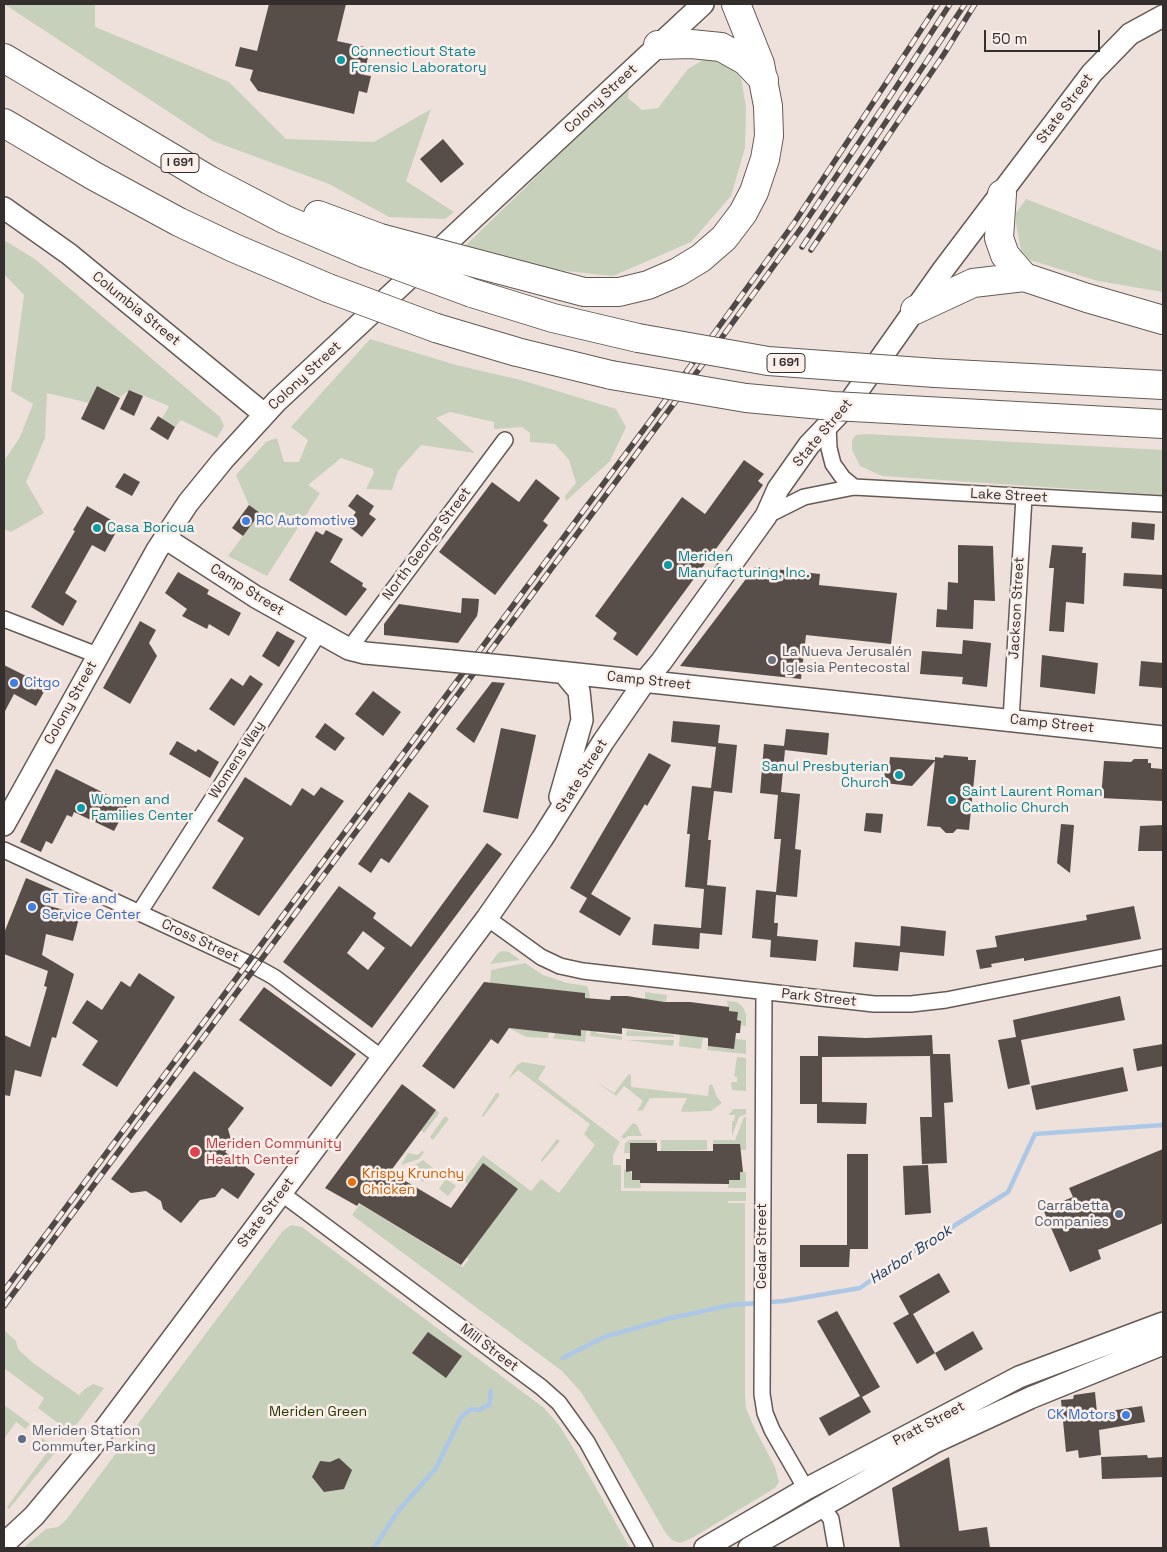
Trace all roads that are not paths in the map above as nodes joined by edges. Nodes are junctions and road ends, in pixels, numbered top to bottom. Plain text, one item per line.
1 (704, 4) edge
2 (736, 4) edge
3 (1163, 16) edge
4 (658, 45) junction
5 (4, 58) edge
6 (764, 80) junction
7 (4, 123) edge
8 (1002, 194) junction
9 (4, 208) edge
10 (372, 246) junction
11 (1024, 277) junction
12 (915, 310) junction
13 (1163, 320) edge
14 (1163, 385) edge
15 (264, 414) junction
16 (1163, 424) edge
17 (828, 426) junction
18 (505, 440) dead end
19 (854, 487) junction
20 (1024, 497) junction
21 (1163, 504) edge
22 (766, 516) junction
23 (165, 538) junction
24 (4, 620) edge
25 (319, 634) junction
26 (350, 649) junction
27 (97, 655) junction
28 (564, 673) junction
29 (645, 681) junction
30 (1011, 720) junction
31 (1163, 737) edge
32 (553, 822) junction
33 (4, 825) edge
34 (4, 850) edge
35 (139, 912) junction
36 (487, 918) junction
37 (1163, 957) edge
38 (764, 992) junction
39 (382, 1058) junction
40 (281, 1193) junction
41 (1163, 1323) edge
42 (1163, 1344) edge
43 (806, 1489) junction
44 (822, 1507) junction
45 (4, 1544) edge
46 (646, 1548) edge
47 (705, 1548) edge
48 (749, 1548) edge
49 (836, 1548) edge

1 - 4 street, Colony Street
2 - 6 highway
3 - 8 street, State Street
4 - 6 highway
4 - 15 street, Colony Street
5 - 10 highway, I 691
6 - 10 highway, bridge
7 - 16 highway, bridge
8 - 11 highway
8 - 12 street, State Street
9 - 15 street, Columbia Street
10 - 14 highway, I 691, bridge
11 - 12 highway
11 - 13 highway
12 - 17 street, State Street
15 - 23 street, Colony Street
17 - 19 street
17 - 22 street, State Street
18 - 26 street, North George Street
19 - 20 street, Lake Street
19 - 22 street, Lake Street
20 - 21 street, Lake Street
20 - 30 street, Jackson Street
22 - 29 street, State Street
23 - 25 street, Camp Street
23 - 27 street, Colony Street
24 - 27 street
25 - 26 street, Camp Street
25 - 35 street, Womens Way
26 - 28 street, Camp Street, bridge
27 - 33 street, Colony Street
28 - 29 street, Camp Street
28 - 32 street
29 - 30 street, Camp Street
29 - 32 street, State Street
30 - 31 street, Camp Street
32 - 36 street, State Street
34 - 35 street, Cross Street
35 - 39 street, Cross Street
36 - 38 street, Park Street
36 - 39 street, State Street
37 - 38 street, Park Street
38 - 43 street, Cedar Street
39 - 40 street, State Street
40 - 45 street, State Street
40 - 46 street, Mill Street
41 - 43 street, Pratt Street
42 - 44 street, Pratt Street
43 - 44 street
43 - 47 street, Pratt Street
44 - 48 street, Pratt Street
44 - 49 street

